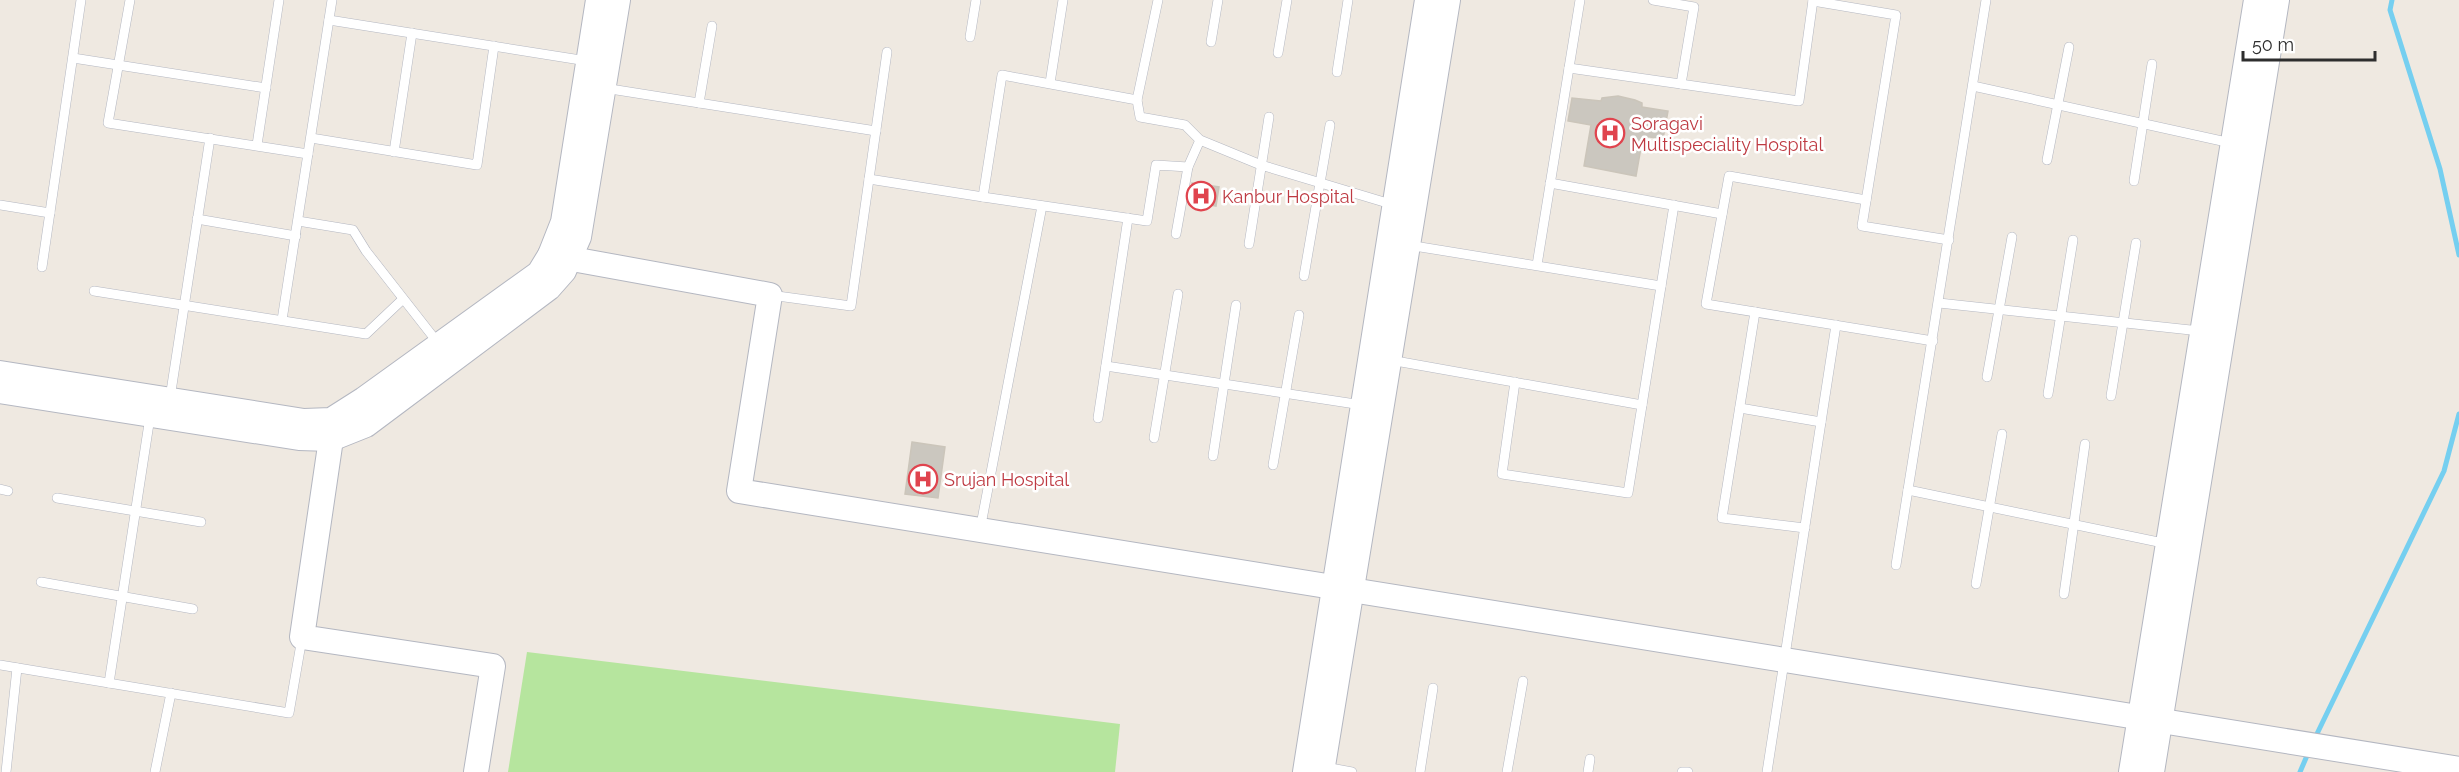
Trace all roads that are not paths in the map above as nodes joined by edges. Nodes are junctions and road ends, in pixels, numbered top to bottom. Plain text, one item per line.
1 (81, 0) edge
2 (130, 0) edge
3 (279, 0) edge
4 (332, 0) edge
5 (598, 0) edge
6 (618, 0) edge
7 (976, 0) edge
8 (1063, 0) edge
9 (1158, 0) edge
10 (1218, 0) edge
11 (1287, 0) edge
12 (1348, 0) edge
13 (1580, 0) edge
14 (1653, 0) edge
15 (1986, 0) edge
16 (2256, 0) edge
17 (2277, 0) edge
18 (1429, 1) edge
19 (1813, 1) edge
20 (329, 20) junction
21 (712, 26) dead end
22 (412, 33) junction
23 (970, 37) dead end
24 (1211, 42) dead end
25 (495, 46) junction
26 (2069, 46) dead end
27 (887, 52) dead end
28 (1278, 53) dead end
29 (73, 58) junction
30 (589, 62) junction
31 (2152, 64) dead end
32 (118, 65) junction
33 (1569, 68) junction
34 (1337, 72) dead end
35 (1050, 83) junction
36 (1681, 84) junction
37 (1973, 86) junction
38 (266, 88) junction
39 (604, 88) junction
40 (1137, 100) junction
41 (699, 103) junction
42 (2058, 105) junction
43 (1269, 117) dead end
44 (2143, 124) junction
45 (1330, 125) dead end
46 (876, 131) junction
47 (210, 138) junction
48 (311, 138) junction
49 (1200, 140) junction
50 (2233, 144) junction
51 (257, 146) junction
52 (394, 152) junction
53 (308, 154) junction
54 (2047, 160) dead end
55 (1261, 165) junction
56 (1188, 167) junction
57 (869, 179) junction
58 (2134, 181) dead end
59 (1320, 183) junction
60 (1550, 183) junction
61 (983, 197) junction
62 (1866, 200) junction
63 (0, 205) edge
64 (1674, 205) junction
65 (1042, 206) junction
66 (1403, 207) junction
67 (50, 213) junction
68 (1722, 213) junction
69 (1128, 218) junction
70 (197, 219) junction
71 (298, 221) junction
72 (1176, 234) dead end
73 (296, 236) junction
74 (2012, 237) dead end
75 (1949, 240) junction
76 (2073, 240) dead end
77 (2136, 243) dead end
78 (1249, 244) dead end
79 (1407, 244) junction
80 (560, 257) junction
81 (1537, 266) junction
82 (42, 267) dead end
83 (1304, 276) dead end
84 (1661, 286) junction
85 (94, 291) dead end
86 (1178, 294) dead end
87 (770, 295) junction
88 (403, 299) junction
89 (1939, 303) junction
90 (184, 305) junction
91 (1236, 305) dead end
92 (1999, 310) junction
93 (1755, 312) junction
94 (1299, 315) dead end
95 (2061, 316) junction
96 (282, 320) junction
97 (2123, 323) junction
98 (1836, 325) junction
99 (2203, 331) junction
100 (1933, 340) junction
101 (439, 345) junction
102 (1388, 360) junction
103 (1106, 366) junction
104 (0, 374) edge
105 (1165, 374) junction
106 (1987, 377) dead end
107 (1515, 382) junction
108 (1224, 384) junction
109 (0, 391) edge
110 (1285, 393) junction
111 (2048, 394) dead end
112 (2111, 396) dead end
113 (1362, 405) junction
114 (1642, 405) junction
115 (160, 407) junction
116 (1740, 408) junction
117 (1098, 418) dead end
118 (1821, 422) junction
119 (331, 429) junction
120 (2002, 434) dead end
121 (1154, 438) dead end
122 (2085, 444) dead end
123 (1213, 456) dead end
124 (1273, 465) dead end
125 (1908, 490) junction
126 (57, 498) dead end
127 (1990, 507) junction
128 (136, 511) junction
129 (201, 522) dead end
130 (2074, 525) junction
131 (1805, 528) junction
132 (980, 530) junction
133 (2168, 544) junction
134 (1896, 565) dead end
135 (41, 582) dead end
136 (1976, 584) dead end
137 (1342, 588) junction
138 (2064, 594) dead end
139 (122, 596) junction
140 (193, 609) dead end
141 (302, 638) junction
142 (1785, 660) junction
143 (0, 665) edge
144 (17, 668) junction
145 (1523, 681) dead end
146 (109, 683) junction
147 (1433, 688) dead end
148 (171, 693) junction
149 (2150, 718) junction
150 (4, 757) edge
151 (1590, 759) dead end
152 (2459, 769) edge
153 (1317, 770) edge
154 (6, 772) edge
155 (155, 772) edge
156 (476, 772) edge
157 (1352, 772) edge
158 (1420, 772) edge
159 (1507, 772) edge
160 (1588, 772) edge
161 (1682, 772) edge
162 (1688, 772) edge
163 (1767, 772) edge
164 (2131, 772) edge
165 (2152, 772) edge

1 - 29 lane
2 - 32 lane
3 - 38 lane
4 - 20 lane
5 - 30 street
6 - 39 street
7 - 23 lane
8 - 35 lane
9 - 40 lane
10 - 24 lane
11 - 28 lane
12 - 34 lane
13 - 33 lane
14 - 36 lane
15 - 37 lane
16 - 50 street
17 - 149 street
18 - 66 street
19 - 36 lane
19 - 62 lane
20 - 22 lane
20 - 48 lane
21 - 41 lane
22 - 25 lane
22 - 52 lane
25 - 30 lane
25 - 52 lane
26 - 42 lane
27 - 46 lane
29 - 32 lane
29 - 67 lane
30 - 80 street
31 - 44 lane
32 - 38 lane
32 - 47 lane
33 - 36 lane
33 - 60 lane
35 - 40 lane
35 - 61 lane
37 - 42 lane
37 - 75 lane
38 - 51 lane
39 - 41 lane
39 - 80 street
40 - 49 lane
41 - 46 lane
42 - 44 lane
42 - 54 lane
43 - 55 lane
44 - 50 lane
44 - 58 lane
45 - 59 lane
46 - 57 lane
47 - 51 lane
47 - 70 lane
48 - 52 lane
48 - 53 lane
49 - 55 lane
49 - 56 lane
50 - 99 street
51 - 53 lane
53 - 71 lane
55 - 59 lane
55 - 78 lane
56 - 69 lane
56 - 72 lane
57 - 61 lane
57 - 87 lane
59 - 66 lane
59 - 83 lane
60 - 64 lane
60 - 81 lane
61 - 65 lane
62 - 68 lane
62 - 75 lane
63 - 67 lane
64 - 68 lane
64 - 84 lane
65 - 69 lane
65 - 132 lane
66 - 79 street
66 - 113 street
67 - 82 lane
68 - 93 lane
69 - 103 lane
70 - 73 lane
70 - 90 lane
71 - 73 lane
71 - 88 lane
73 - 96 lane
74 - 92 lane
75 - 89 lane
76 - 95 lane
77 - 97 lane
79 - 81 lane
79 - 102 street
80 - 87 street
80 - 101 street
80 - 119 street
81 - 84 lane
84 - 114 lane
85 - 90 lane
86 - 105 lane
87 - 132 street
88 - 96 lane
88 - 101 lane
89 - 92 lane
89 - 100 lane
90 - 96 lane
90 - 115 lane
91 - 108 lane
92 - 95 lane
92 - 106 lane
93 - 98 lane
93 - 116 lane
94 - 110 lane
95 - 97 lane
95 - 111 lane
97 - 99 lane
97 - 112 lane
98 - 100 lane
98 - 118 lane
99 - 133 street
100 - 125 lane
101 - 119 street
102 - 107 lane
102 - 137 street
103 - 105 lane
103 - 117 lane
104 - 115 street
105 - 108 lane
105 - 121 lane
107 - 114 lane
107 - 114 lane
108 - 110 lane
108 - 123 lane
109 - 115 street
110 - 113 lane
110 - 124 lane
113 - 137 street
115 - 119 street
115 - 128 lane
116 - 118 lane
116 - 131 lane
118 - 131 lane
119 - 141 street
120 - 127 lane
122 - 130 lane
125 - 127 lane
125 - 134 lane
126 - 128 lane
127 - 130 lane
127 - 136 lane
128 - 129 lane
128 - 139 lane
130 - 133 lane
130 - 138 lane
131 - 142 lane
132 - 137 street
133 - 149 street
135 - 139 lane
137 - 142 street
137 - 153 street
139 - 140 lane
139 - 146 lane
141 - 148 lane
141 - 156 street
142 - 149 street
142 - 163 lane
143 - 144 lane
144 - 146 lane
144 - 150 lane
145 - 159 lane
146 - 148 lane
147 - 158 lane
148 - 155 lane
149 - 152 street
149 - 164 street
149 - 165 street
150 - 154 lane
151 - 160 lane
153 - 157 lane
161 - 162 lane

